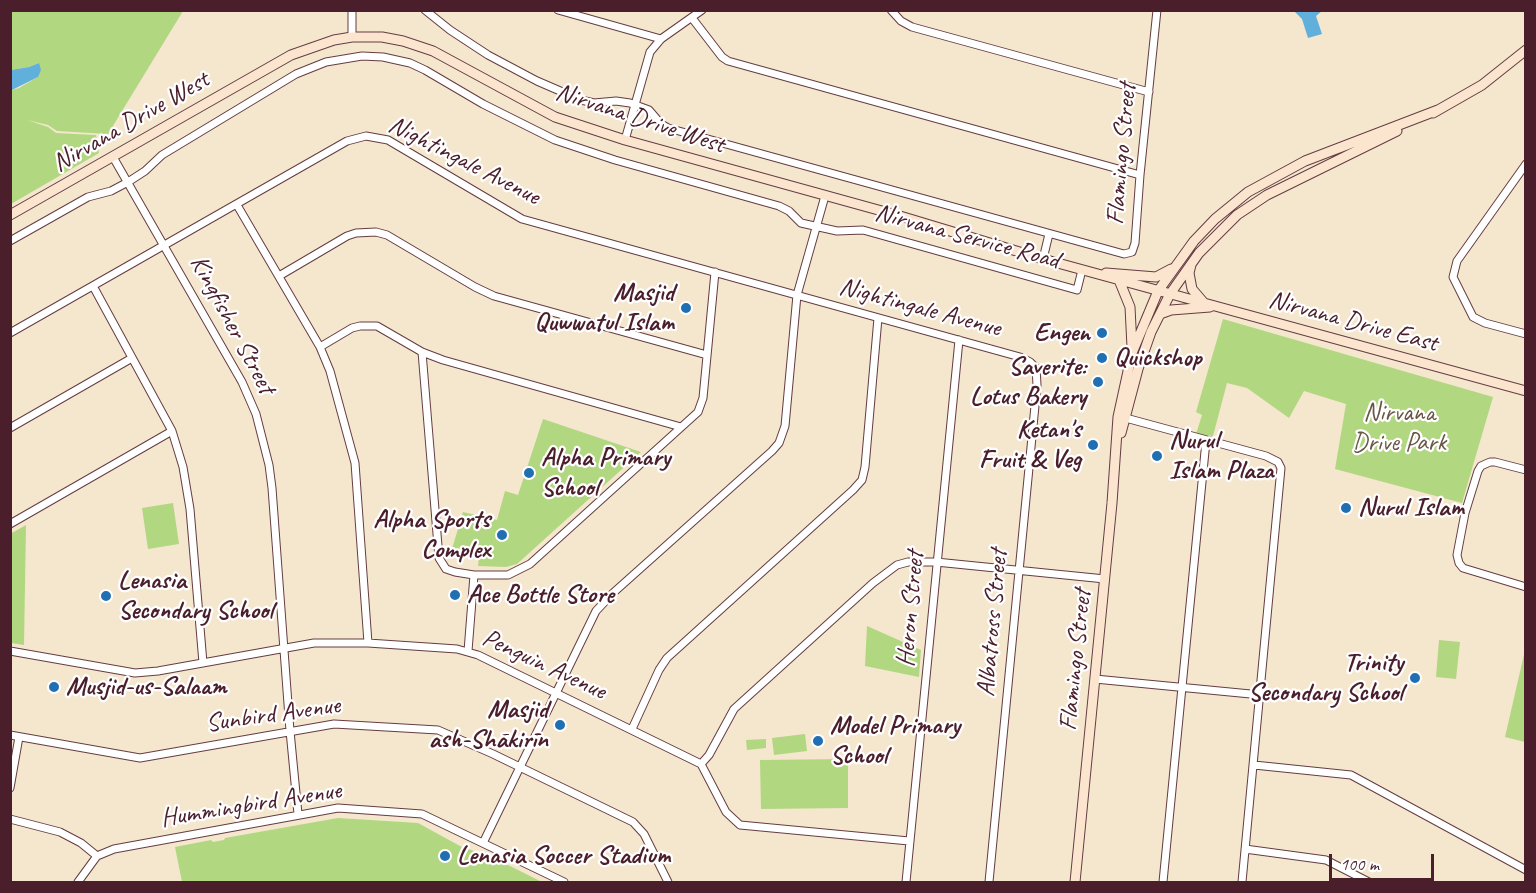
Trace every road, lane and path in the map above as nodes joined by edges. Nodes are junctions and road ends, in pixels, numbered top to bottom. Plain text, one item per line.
1 (425, 10) edge
2 (558, 10) edge
3 (702, 10) edge
4 (891, 10) edge
5 (1157, 10) edge
6 (351, 12) edge
7 (692, 18) junction
8 (352, 37) junction
9 (662, 39) junction
10 (1526, 50) edge
11 (1149, 92) junction
12 (634, 104) junction
13 (1438, 110) junction
14 (625, 140) junction
15 (113, 157) junction
16 (1526, 164) edge
17 (1140, 176) junction
18 (128, 182) junction
19 (825, 196) junction
20 (237, 205) junction
21 (10, 215) edge
22 (817, 227) junction
23 (1049, 234) junction
24 (10, 241) edge
25 (165, 245) junction
26 (1043, 259) junction
27 (1193, 260) junction
28 (1174, 268) junction
29 (1087, 271) junction
30 (715, 272) junction
31 (279, 276) junction
32 (1119, 280) junction
33 (93, 286) junction
34 (1158, 291) junction
35 (1170, 294) junction
36 (797, 295) junction
37 (1209, 305) junction
38 (1160, 314) junction
39 (878, 318) junction
40 (10, 333) edge
41 (1526, 334) edge
42 (958, 340) junction
43 (320, 347) junction
44 (422, 352) junction
45 (1132, 353) junction
46 (707, 355) junction
47 (132, 358) junction
48 (1036, 368) joint
49 (1526, 391) edge
50 (1122, 417) junction
51 (681, 427) junction
52 (10, 428) edge
53 (171, 430) junction
54 (1206, 441) junction
55 (1526, 470) edge
56 (10, 524) edge
57 (936, 562) junction
58 (1019, 570) junction
59 (474, 575) junction
60 (1105, 579) junction
61 (1526, 587) edge
62 (368, 643) junction
63 (283, 648) junction
64 (10, 651) edge
65 (468, 651) junction
66 (202, 663) junction
67 (1095, 679) junction
68 (1182, 688) junction
69 (555, 693) junction
70 (1261, 695) junction
71 (632, 729) junction
72 (290, 730) junction
73 (10, 735) edge
74 (19, 737) junction
75 (701, 764) junction
76 (1254, 765) junction
77 (520, 768) junction
78 (10, 788) edge
79 (298, 814) junction
80 (10, 819) edge
81 (909, 841) junction
82 (483, 843) junction
83 (1245, 849) junction
84 (97, 856) junction
85 (1526, 870) edge
86 (78, 882) edge
87 (564, 882) edge
88 (668, 882) edge
89 (906, 882) edge
90 (989, 882) edge
91 (1075, 882) edge
92 (1163, 882) edge
93 (1242, 882) edge
94 (1370, 882) edge

1 - 12 street
2 - 9 street
3 - 7 street
4 - 11 street
5 - 11 street, Flamingo Street
6 - 8 street
7 - 9 street
7 - 17 street
8 - 14 main road, Nirvana Drive West
8 - 15 main road, Nirvana Drive West
9 - 12 street
10 - 13 main road
11 - 17 street, Flamingo Street
12 - 14 street
12 - 23 street, Nirvana Service Road
13 - 27 main road, Flamingo Street
13 - 28 main road, Flamingo Street
14 - 19 main road, Nirvana Drive West
15 - 18 street, Kingfisher Street
15 - 21 main road, Nirvana Drive West
16 - 41 street
17 - 23 street, Flamingo Street
18 - 22 street, Nirvana Service Road
18 - 24 street, Nirvana Service Road
18 - 25 street, Kingfisher Street
19 - 22 street
19 - 26 main road, Nirvana Drive West
20 - 25 street, Nightingale Avenue
20 - 30 street, Nightingale Avenue
20 - 31 street
22 - 29 street, Nirvana Service Road
22 - 36 street
23 - 26 street, Nirvana Service Road
25 - 33 street, Nightingale Avenue
25 - 63 street, Kingfisher Street
26 - 29 main road, Nirvana Drive West
27 - 35 main road, Flamingo Street
27 - 37 main road
28 - 29 main road
28 - 34 main road, Flamingo Street
29 - 32 main road, Nirvana Drive West
30 - 36 street, Nightingale Avenue
30 - 46 street
31 - 43 street
31 - 46 street
32 - 34 main road, Nirvana Drive West
32 - 45 main road
33 - 40 street, Nightingale Avenue
33 - 47 street
34 - 35 main road, Nirvana Drive West
34 - 45 main road, Flamingo Street
35 - 37 main road, Nirvana Drive East
35 - 38 main road, Flamingo Street
36 - 39 street, Nightingale Avenue
36 - 69 street
37 - 38 main road
37 - 49 main road, Nirvana Drive East
38 - 50 main road, Flamingo Street
39 - 42 street, Nightingale Avenue
39 - 71 street
42 - 48 street, Nightingale Avenue
42 - 57 street, Heron Street
43 - 44 street
43 - 62 street
44 - 51 street
44 - 59 street
45 - 50 main road, Flamingo Street
46 - 51 street
47 - 52 street
47 - 53 street
48 - 58 street, Albatross Street
50 - 54 street
50 - 60 main road, Flamingo Street
51 - 59 street
53 - 56 street
53 - 66 street
54 - 68 street
54 - 70 street
55 - 61 street
57 - 58 street
57 - 75 street
57 - 81 street, Heron Street
58 - 60 street
58 - 90 street, Albatross Street
59 - 65 street
60 - 67 main road, Flamingo Street
62 - 63 street, Penguin Avenue
62 - 65 street, Penguin Avenue
63 - 66 street, Penguin Avenue
63 - 72 street, Kingfisher Street
64 - 66 street, Penguin Avenue
65 - 69 street, Penguin Avenue
67 - 68 street
67 - 91 main road, Flamingo Street
68 - 70 street
68 - 92 street
69 - 71 street, Penguin Avenue
69 - 77 street
70 - 76 street
71 - 75 street, Penguin Avenue
72 - 74 street, Sunbird Avenue
72 - 77 street, Sunbird Avenue
72 - 79 street, Kingfisher Street
73 - 74 street, Sunbird Avenue
74 - 78 street
75 - 81 street
76 - 83 street
76 - 85 street
77 - 82 street
77 - 88 street, Sunbird Avenue
79 - 82 street, Hummingbird Avenue
79 - 84 street, Hummingbird Avenue
80 - 84 street
81 - 89 street, Heron Street
82 - 87 street, Hummingbird Avenue
83 - 93 street
83 - 94 street
84 - 86 street

